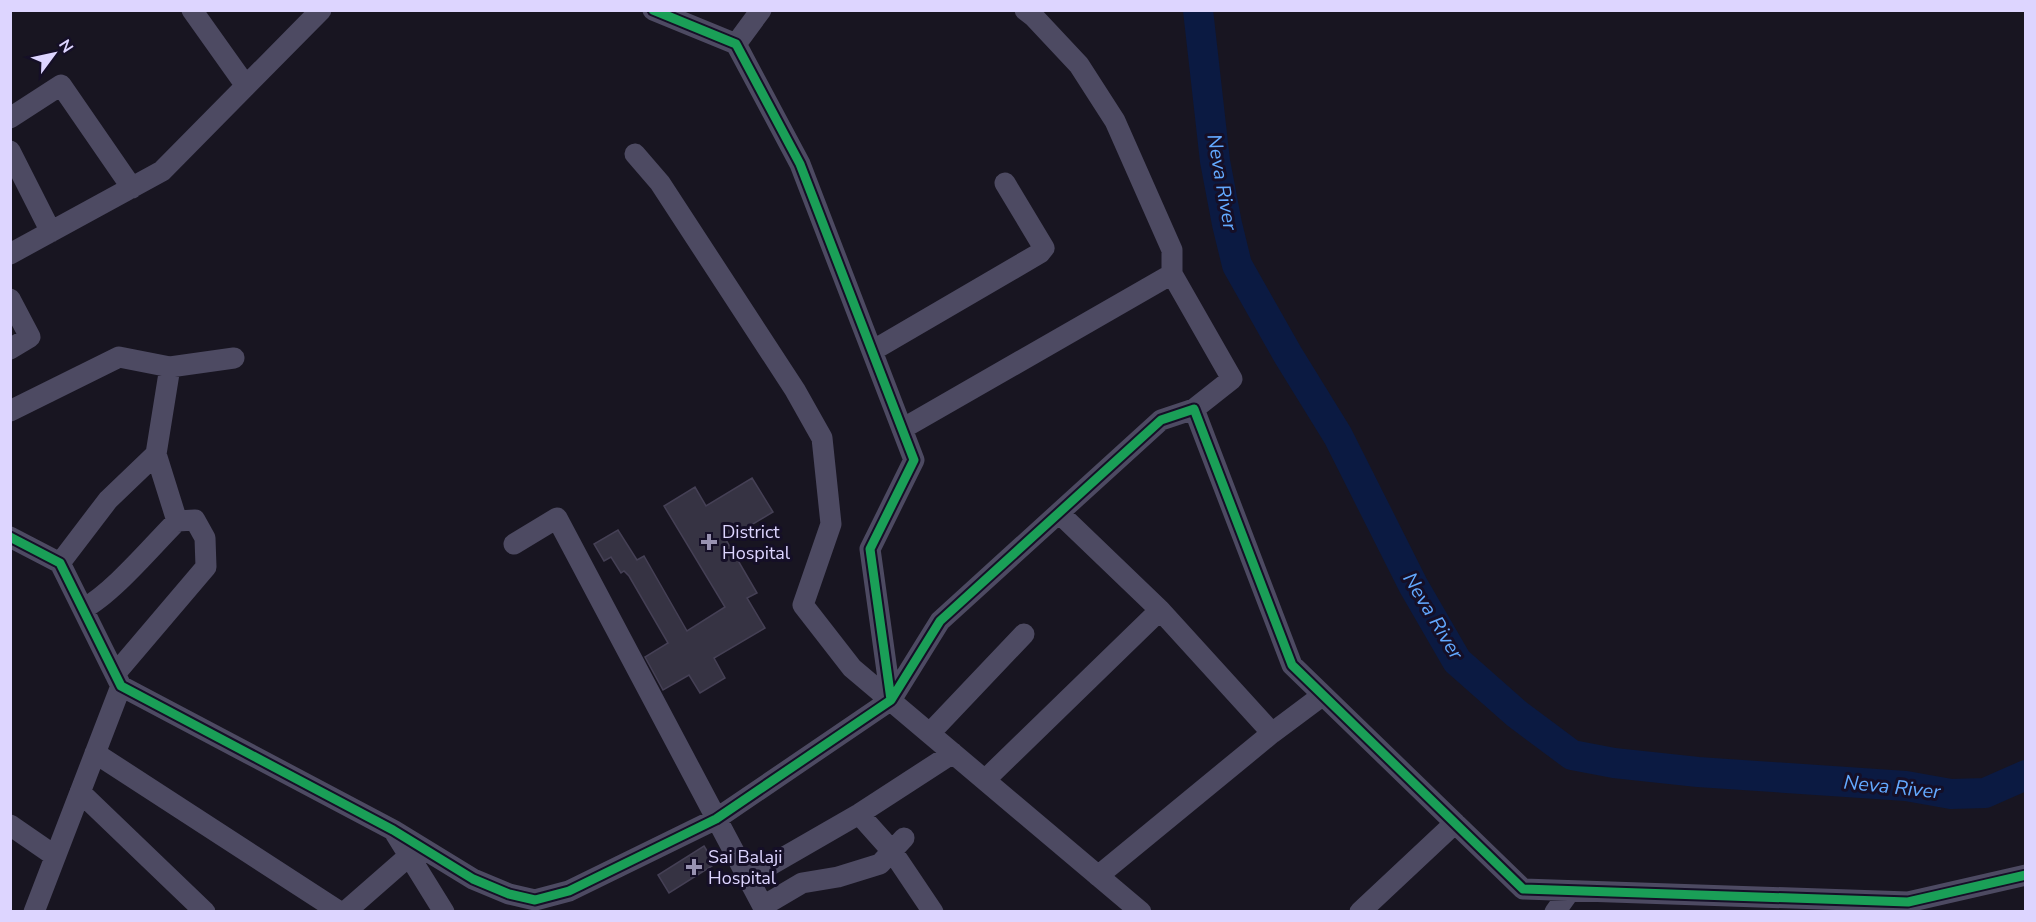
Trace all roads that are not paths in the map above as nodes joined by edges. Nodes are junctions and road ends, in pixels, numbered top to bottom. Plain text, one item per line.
1 (192, 10) edge
2 (653, 10) edge
3 (761, 10) edge
4 (1025, 10) edge
5 (320, 11) edge
6 (736, 44) junction
7 (246, 86) junction
8 (10, 118) edge
9 (10, 151) edge
10 (635, 154) dead end
11 (1005, 183) dead end
12 (132, 188) junction
13 (51, 232) junction
14 (10, 254) edge
15 (1172, 274) junction
16 (10, 300) edge
17 (10, 349) edge
18 (872, 351) junction
19 (234, 358) dead end
20 (170, 367) junction
21 (1194, 410) junction
22 (10, 411) edge
23 (902, 429) junction
24 (156, 454) junction
25 (1060, 514) junction
26 (177, 521) junction
27 (10, 537) edge
28 (514, 544) dead end
29 (60, 563) junction
30 (83, 609) junction
31 (1160, 610) junction
32 (1024, 634) dead end
33 (118, 680) junction
34 (1323, 695) junction
35 (891, 700) junction
36 (930, 733) junction
37 (1272, 733) junction
38 (95, 753) junction
39 (953, 753) junction
40 (985, 780) junction
41 (80, 792) junction
42 (859, 814) junction
43 (716, 819) junction
44 (1455, 823) junction
45 (10, 825) edge
46 (393, 830) junction
47 (898, 844) junction
48 (55, 856) junction
49 (409, 856) junction
50 (2025, 875) edge
51 (1098, 876) junction
52 (748, 878) junction
53 (1570, 891) junction
54 (1909, 907) edge
55 (764, 909) edge
56 (34, 912) edge
57 (205, 912) edge
58 (343, 912) edge
59 (444, 912) edge
60 (933, 912) edge
61 (1141, 912) edge
62 (1360, 912) edge
63 (1555, 912) edge

1 - 7 street
2 - 6 street
3 - 6 street
4 - 15 street
5 - 7 street
6 - 18 street
7 - 12 street
8 - 12 street
9 - 13 street
10 - 35 street
11 - 18 street
12 - 13 street
13 - 14 street
15 - 21 street
15 - 23 street
16 - 17 street
18 - 23 street
19 - 20 street
20 - 22 street
20 - 24 street
21 - 25 street
21 - 34 street
23 - 35 street
24 - 26 street
24 - 29 street
25 - 31 street
25 - 35 street
26 - 30 street
26 - 33 street
27 - 29 street
28 - 43 street
29 - 30 street
30 - 33 street
31 - 37 street
31 - 40 street
32 - 36 street
33 - 38 street
33 - 46 street
34 - 37 street
34 - 44 street
35 - 36 street
35 - 43 street
36 - 39 street
37 - 51 street
38 - 41 street
38 - 58 street
39 - 40 street
39 - 42 street
40 - 51 street
41 - 48 street
41 - 57 street
42 - 47 street
42 - 52 street
43 - 46 street
43 - 52 street
44 - 53 street
44 - 62 street
45 - 48 street
46 - 49 street
47 - 55 street
47 - 60 street
48 - 56 street
49 - 58 street
49 - 59 street
50 - 54 street
51 - 61 street
52 - 55 street
53 - 54 street
53 - 63 street

